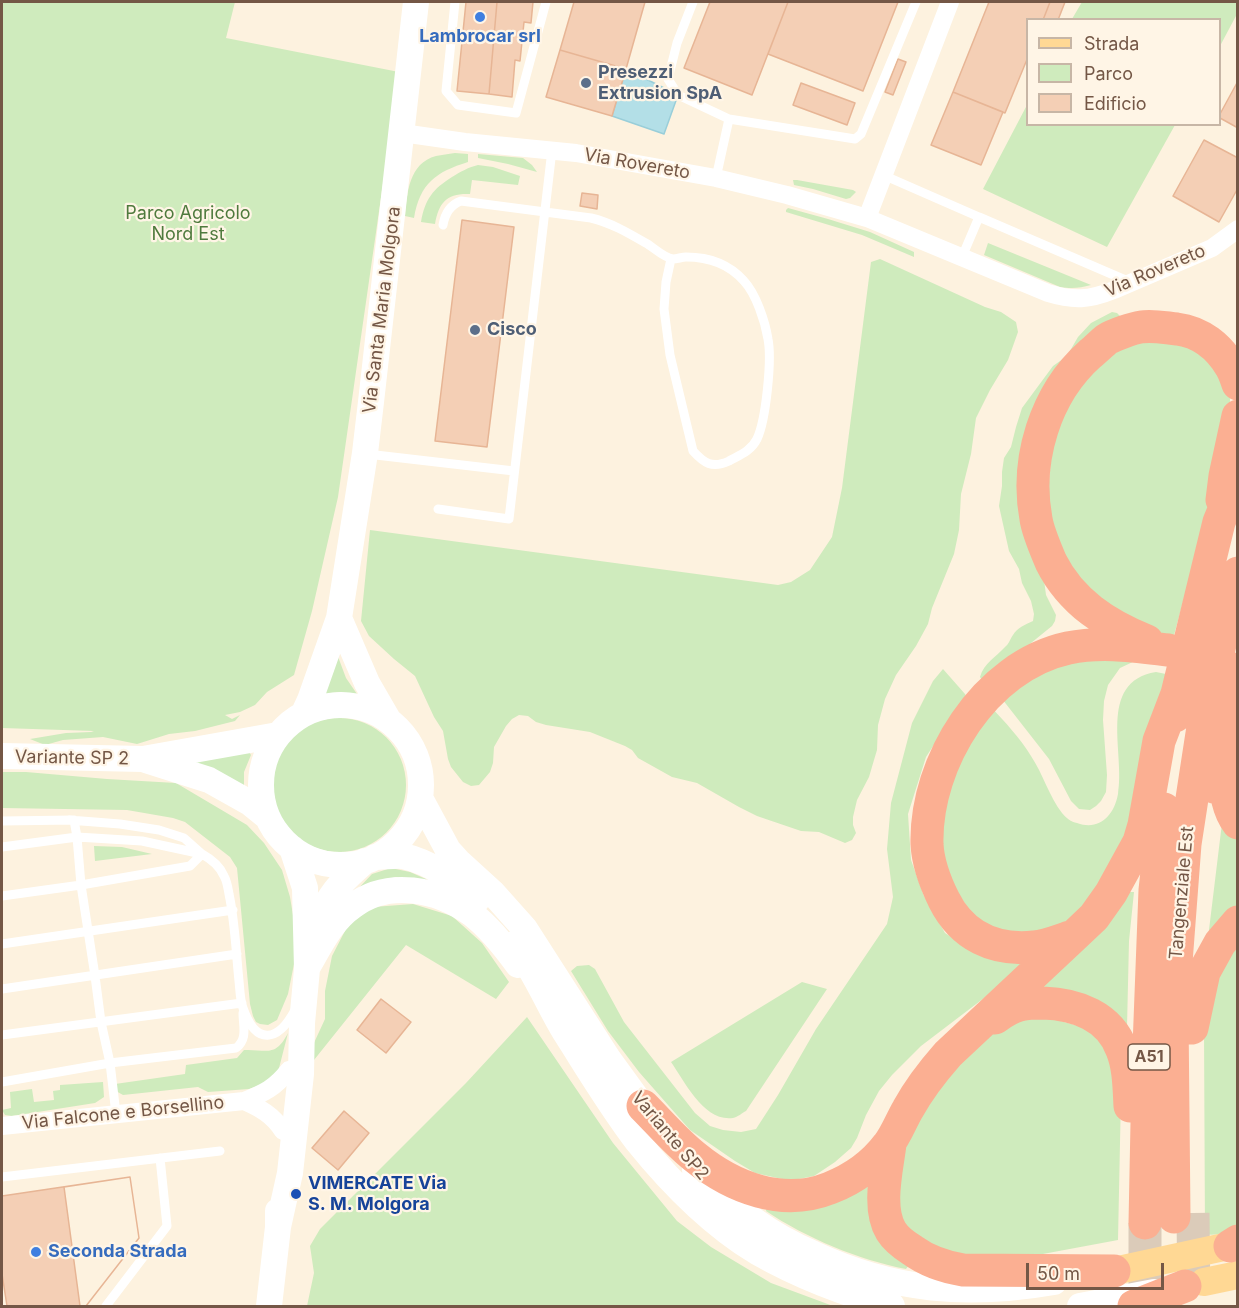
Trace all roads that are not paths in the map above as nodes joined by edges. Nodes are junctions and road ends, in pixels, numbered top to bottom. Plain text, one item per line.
1 (416, 2) edge
2 (455, 2) edge
3 (546, 2) edge
4 (693, 2) edge
5 (916, 2) edge
6 (950, 2) edge
7 (729, 119) junction
8 (402, 134) junction
9 (552, 150) junction
10 (884, 175) junction
11 (716, 178) junction
12 (544, 212) junction
13 (979, 217) junction
14 (867, 218) junction
15 (443, 225) dead end
16 (1238, 229) edge
17 (962, 257) junction
18 (671, 259) junction
19 (1132, 283) junction
20 (1238, 384) edge
21 (1238, 416) edge
22 (365, 453) junction
23 (514, 471) junction
24 (1238, 476) edge
25 (438, 510) dead end
26 (1220, 522) junction
27 (1238, 573) edge
28 (339, 618) junction
29 (1216, 652) edge
30 (1205, 699) junction
31 (304, 713) junction
32 (390, 721) junction
33 (278, 735) junction
34 (2, 756) edge
35 (1221, 756) junction
36 (143, 759) junction
37 (420, 798) junction
38 (266, 816) junction
39 (2, 821) edge
40 (1238, 823) edge
41 (77, 837) junction
42 (2, 847) edge
43 (292, 848) junction
44 (202, 854) junction
45 (370, 859) junction
46 (81, 885) junction
47 (2, 896) edge
48 (233, 910) junction
49 (1238, 922) edge
50 (89, 931) junction
51 (1075, 935) junction
52 (2, 944) edge
53 (237, 954) junction
54 (96, 976) junction
55 (306, 979) junction
56 (2, 988) edge
57 (242, 1005) junction
58 (553, 1014) junction
59 (101, 1022) junction
60 (302, 1023) junction
61 (1192, 1028) junction
62 (2, 1035) edge
63 (959, 1042) junction
64 (110, 1064) junction
65 (289, 1070) junction
66 (2, 1082) edge
67 (243, 1101) junction
68 (643, 1106) junction
69 (116, 1114) junction
70 (2, 1126) edge
71 (282, 1131) junction
72 (890, 1143) junction
73 (220, 1151) dead end
74 (160, 1158) junction
75 (2, 1177) edge
76 (1171, 1218) junction
77 (278, 1227) junction
78 (1231, 1250) edge
79 (789, 1268) junction
80 (1121, 1293) edge
81 (1194, 1295) edge
82 (106, 1306) edge
83 (269, 1306) edge
84 (866, 1306) edge
85 (892, 1306) edge
86 (1080, 1306) edge

1 - 8 main road, Via Santa Maria Molgora
2 - 3 lane
4 - 7 lane
5 - 7 lane
6 - 10 street
7 - 11 lane
8 - 9 street, Via Rovereto
8 - 22 main road, Via Santa Maria Molgora
9 - 11 street, Via Rovereto
9 - 12 lane
10 - 13 lane
10 - 14 street
11 - 14 street, Via Rovereto
12 - 15 lane
12 - 18 lane
12 - 23 lane
13 - 17 lane
13 - 19 lane
14 - 17 street, Via Rovereto
16 - 19 street, Via Rovereto
17 - 19 street, Via Rovereto
18 - 18 lane
20 - 51 highway
21 - 26 highway
22 - 23 lane
22 - 28 main road, Via Santa Maria Molgora
23 - 25 lane
24 - 26 highway, A51
26 - 29 highway, A51
27 - 29 highway, A51
28 - 31 main road, Via Santa Maria Molgora
28 - 32 main road
29 - 30 highway, A51
29 - 30 highway
30 - 35 highway
30 - 51 highway
30 - 76 highway, Tangenziale Est / A51
31 - 32 main road
31 - 33 main road
32 - 37 main road
33 - 36 main road, Variante SP 2
33 - 38 main road
34 - 36 main road, Variante SP 2
35 - 40 highway
35 - 61 highway
36 - 38 main road, Variante SP 2
37 - 45 main road
37 - 68 main road, Variante SP2
38 - 43 main road
39 - 41 lane
39 - 44 lane
41 - 42 lane
41 - 44 lane
41 - 46 lane
43 - 45 main road
43 - 55 main road
44 - 46 lane
44 - 48 lane
45 - 55 main road
45 - 58 main road, Variante SP2
46 - 47 lane
46 - 50 lane
48 - 50 lane
48 - 53 lane
49 - 61 highway
50 - 52 lane
50 - 54 lane
51 - 63 highway
53 - 54 lane
53 - 57 lane
54 - 56 lane
54 - 59 lane
55 - 57 lane
55 - 58 main road
55 - 60 main road
57 - 59 lane
57 - 64 lane
58 - 79 main road, Variante SP2
59 - 62 lane
59 - 64 lane
60 - 65 main road
60 - 77 main road
61 - 76 highway
63 - 72 highway
63 - 76 highway
64 - 66 lane
64 - 69 lane
65 - 67 street, Via Falcone e Borsellino
65 - 71 main road
67 - 69 street, Via Falcone e Borsellino
67 - 71 street, Via Falcone e Borsellino
68 - 72 highway
68 - 80 main road, Variante SP2
69 - 70 street, Via Falcone e Borsellino
71 - 77 main road
72 - 80 highway
73 - 74 lane
74 - 75 lane
74 - 82 lane
77 - 83 main road
78 - 80 main road
78 - 81 main road
79 - 84 main road
79 - 85 main road, Variante SP2
80 - 81 highway
80 - 86 main road

